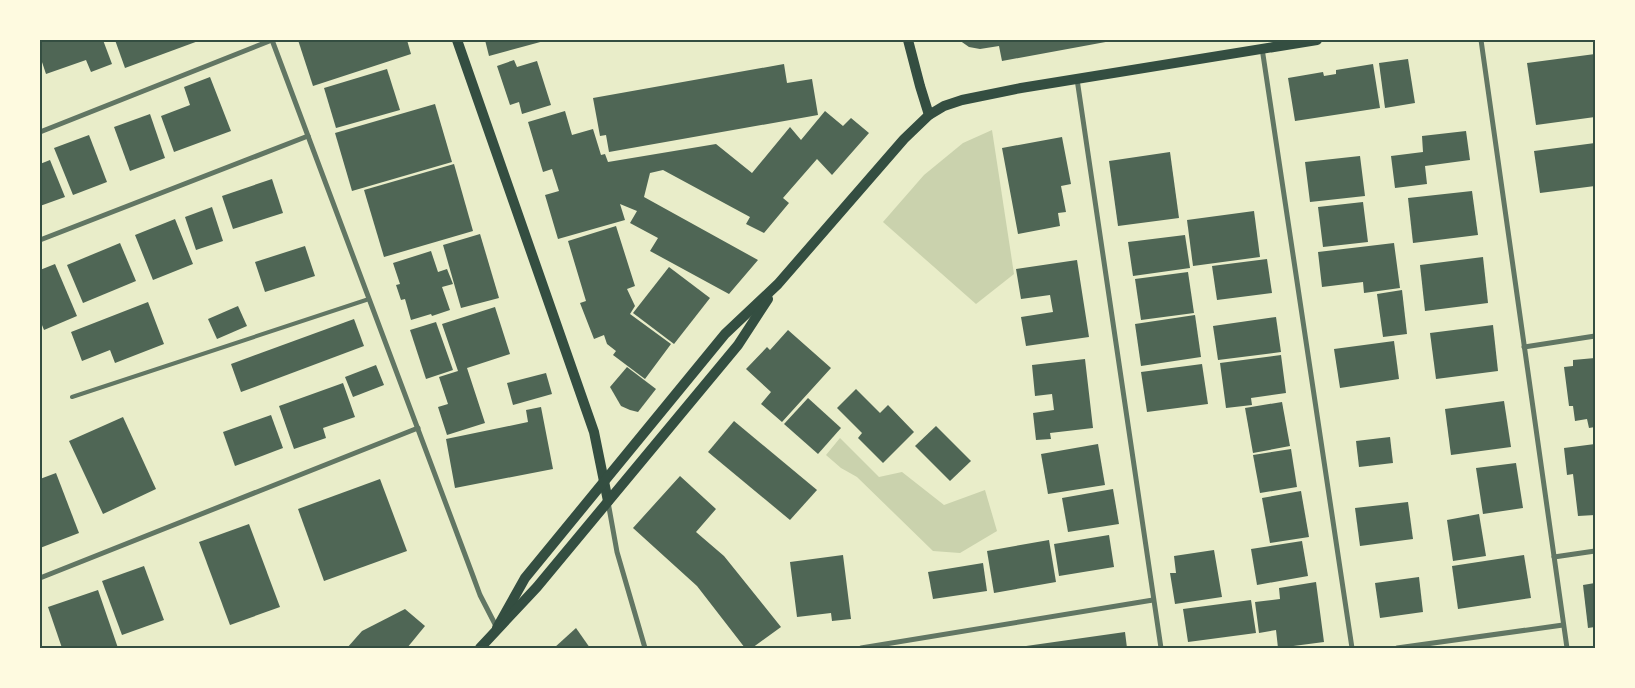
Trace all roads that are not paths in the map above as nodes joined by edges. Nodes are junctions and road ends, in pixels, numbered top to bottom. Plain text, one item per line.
1 (272, 40) edge
2 (457, 40) edge
3 (908, 40) edge
4 (1316, 40) edge
5 (1482, 40) edge
6 (1262, 48) junction
7 (1077, 78) junction
8 (930, 116) junction
9 (40, 132) edge
10 (308, 136) junction
11 (40, 240) edge
12 (778, 284) junction
13 (369, 299) junction
14 (1595, 336) edge
15 (1524, 347) junction
16 (72, 397) dead end
17 (418, 428) junction
18 (604, 480) junction
19 (608, 501) junction
20 (1595, 550) edge
21 (1554, 557) junction
22 (40, 578) edge
23 (1153, 600) junction
24 (1563, 625) junction
25 (497, 628) junction
26 (480, 648) edge
27 (645, 648) edge
28 (861, 648) edge
29 (1161, 648) edge
30 (1352, 648) edge
31 (1397, 648) edge
32 (1566, 648) edge

1 - 9 street
1 - 10 street
2 - 18 main road
3 - 8 main road
4 - 6 main road
5 - 15 street
6 - 7 main road
6 - 30 street
7 - 8 main road
7 - 23 street
8 - 12 main road
10 - 11 street
10 - 13 street
12 - 18 main road
12 - 19 main road
13 - 16 lane
13 - 17 street
14 - 15 street
15 - 21 street
17 - 22 street
17 - 25 street
18 - 19 main road
18 - 25 main road
19 - 25 main road
19 - 27 street
20 - 21 street
21 - 24 street
23 - 28 street
23 - 29 street
24 - 31 street
24 - 32 street
25 - 26 main road

